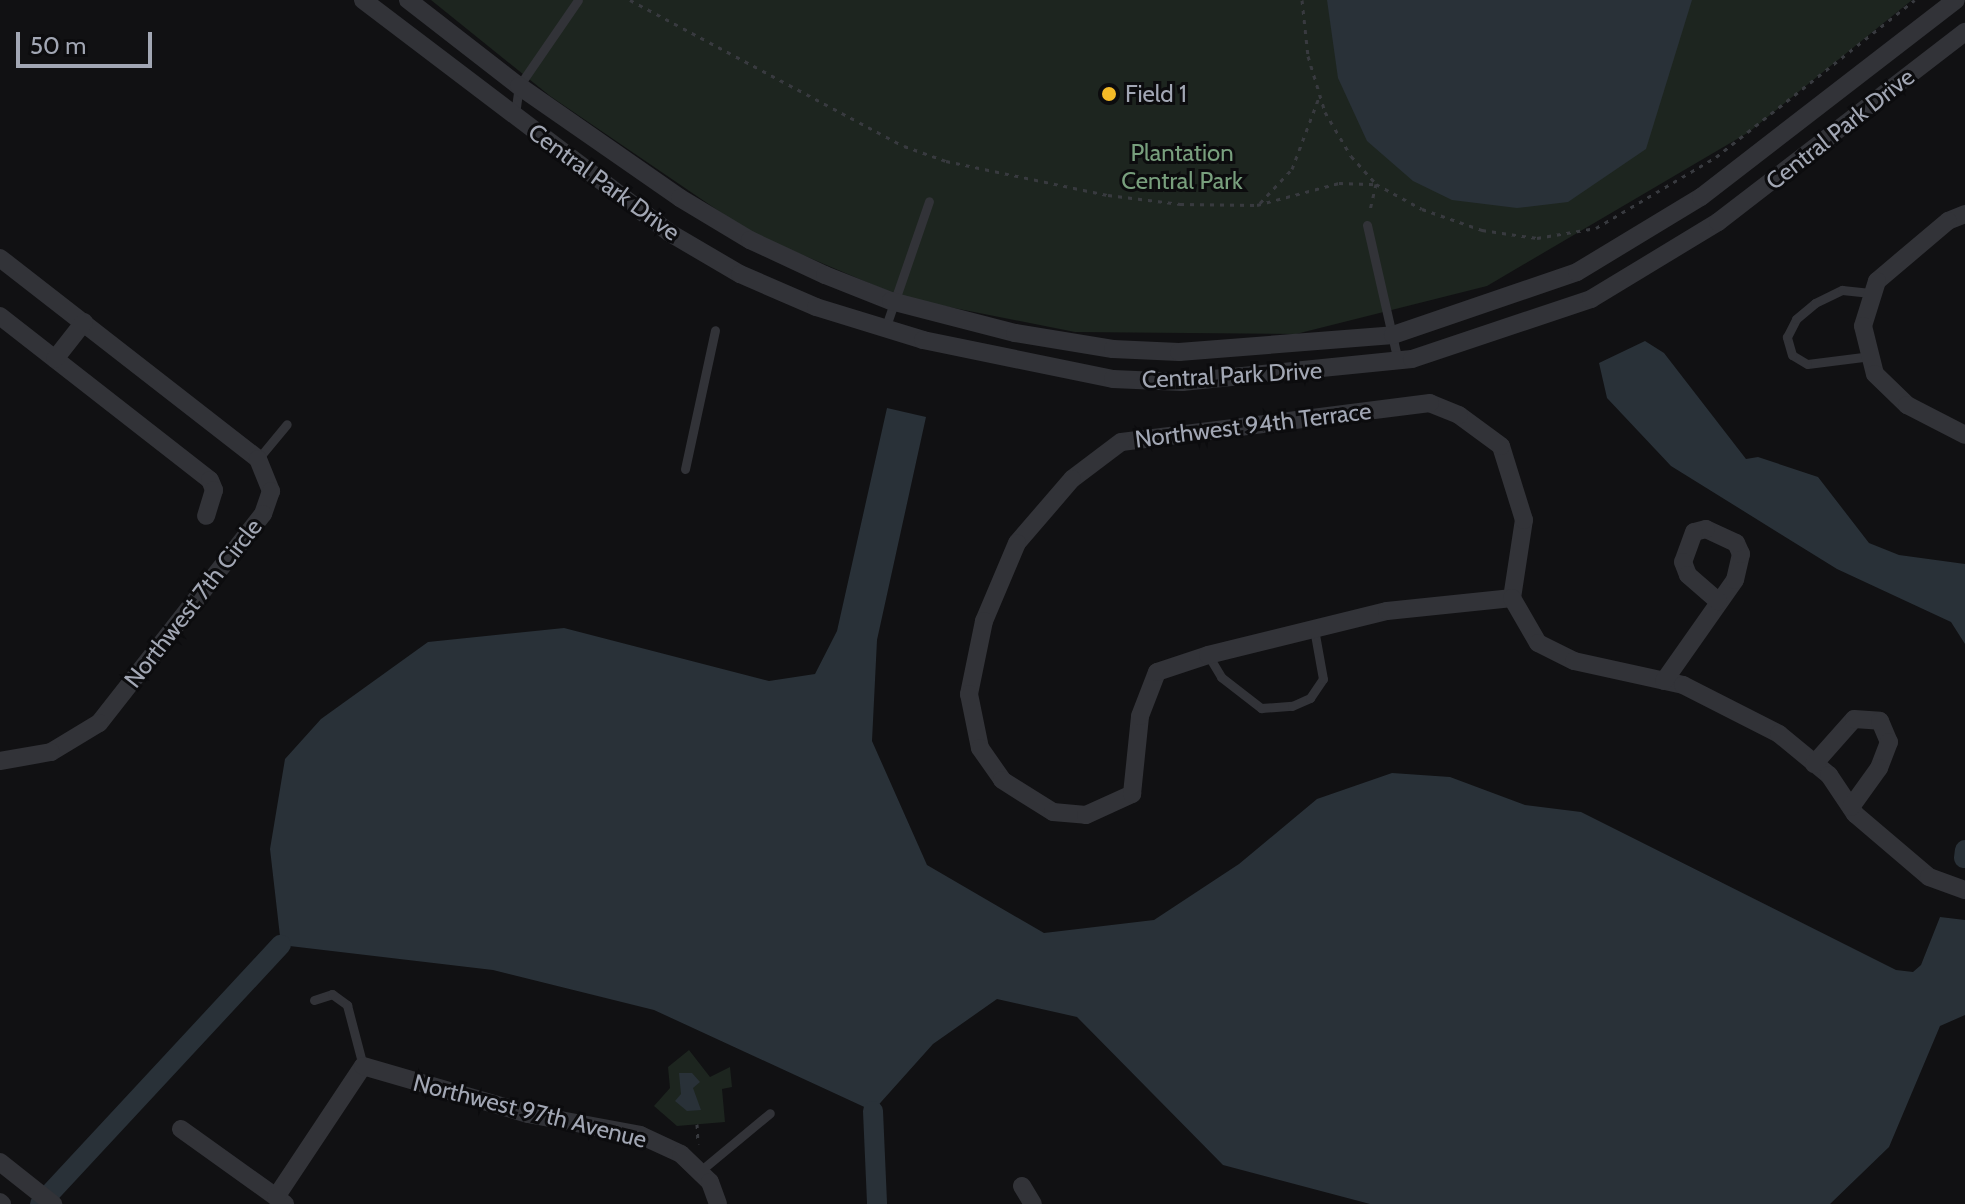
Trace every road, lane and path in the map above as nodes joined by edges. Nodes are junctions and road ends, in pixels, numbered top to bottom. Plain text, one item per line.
1 (363, 0) edge
2 (408, 0) edge
3 (578, 0) edge
4 (630, 0) edge
5 (1302, 0) edge
6 (1915, 0) edge
7 (1956, 0) edge
8 (1965, 32) edge
9 (519, 86) junction
10 (1320, 94) junction
11 (514, 117) junction
12 (1376, 184) junction
13 (929, 201) dead end
14 (1257, 205) junction
15 (1965, 214) edge
16 (1367, 225) joint
17 (0, 258) edge
18 (1873, 293) junction
19 (891, 301) junction
20 (0, 316) edge
21 (84, 322) junction
22 (885, 329) junction
23 (715, 330) dead end
24 (1393, 335) junction
25 (1871, 356) junction
26 (55, 359) junction
27 (1398, 361) junction
28 (287, 424) dead end
29 (1965, 435) edge
30 (258, 459) junction
31 (685, 469) dead end
32 (206, 516) dead end
33 (1512, 598) junction
34 (1718, 601) dead end
35 (1314, 629) junction
36 (1208, 655) junction
37 (1664, 681) junction
38 (0, 761) edge
39 (1814, 764) junction
40 (1851, 807) junction
41 (1965, 890) edge
42 (314, 1000) dead end
43 (363, 1066) junction
44 (770, 1113) dead end
45 (181, 1129) dead end
46 (7, 1168) edge
47 (699, 1172) junction
48 (1022, 1186) dead end
49 (281, 1200) edge
50 (53, 1204) edge
51 (718, 1204) edge
52 (1033, 1204) edge

1 - 11 street, Central Park Drive
2 - 9 street, Central Park Drive
3 - 9 lane
4 - 14 path
5 - 10 path
6 - 12 path
7 - 24 street, Central Park Drive
8 - 27 street, Central Park Drive
9 - 11 lane
9 - 19 street, Central Park Drive
10 - 12 path
10 - 14 path
11 - 22 street, Central Park Drive
12 - 14 path
12 - 16 path
13 - 19 lane
15 - 18 street
16 - 24 lane
17 - 21 street
18 - 25 street
18 - 25 lane
19 - 22 lane
19 - 24 street, Central Park Drive
20 - 26 street
21 - 26 street
21 - 30 street
22 - 27 street, Central Park Drive
23 - 31 lane
24 - 27 lane
25 - 29 street
26 - 32 street
28 - 30 lane
30 - 38 street, Northwest 7th Circle
33 - 35 street
33 - 36 street, Northwest 94th Terrace
33 - 37 street
34 - 37 street
35 - 36 street
35 - 36 lane
37 - 39 street
39 - 40 street
39 - 40 street
40 - 41 street
42 - 43 lane
43 - 47 street, Northwest 97th Avenue
43 - 49 street
44 - 47 lane
45 - 49 street
46 - 50 street
47 - 51 street, Northwest 97th Avenue
48 - 52 street

